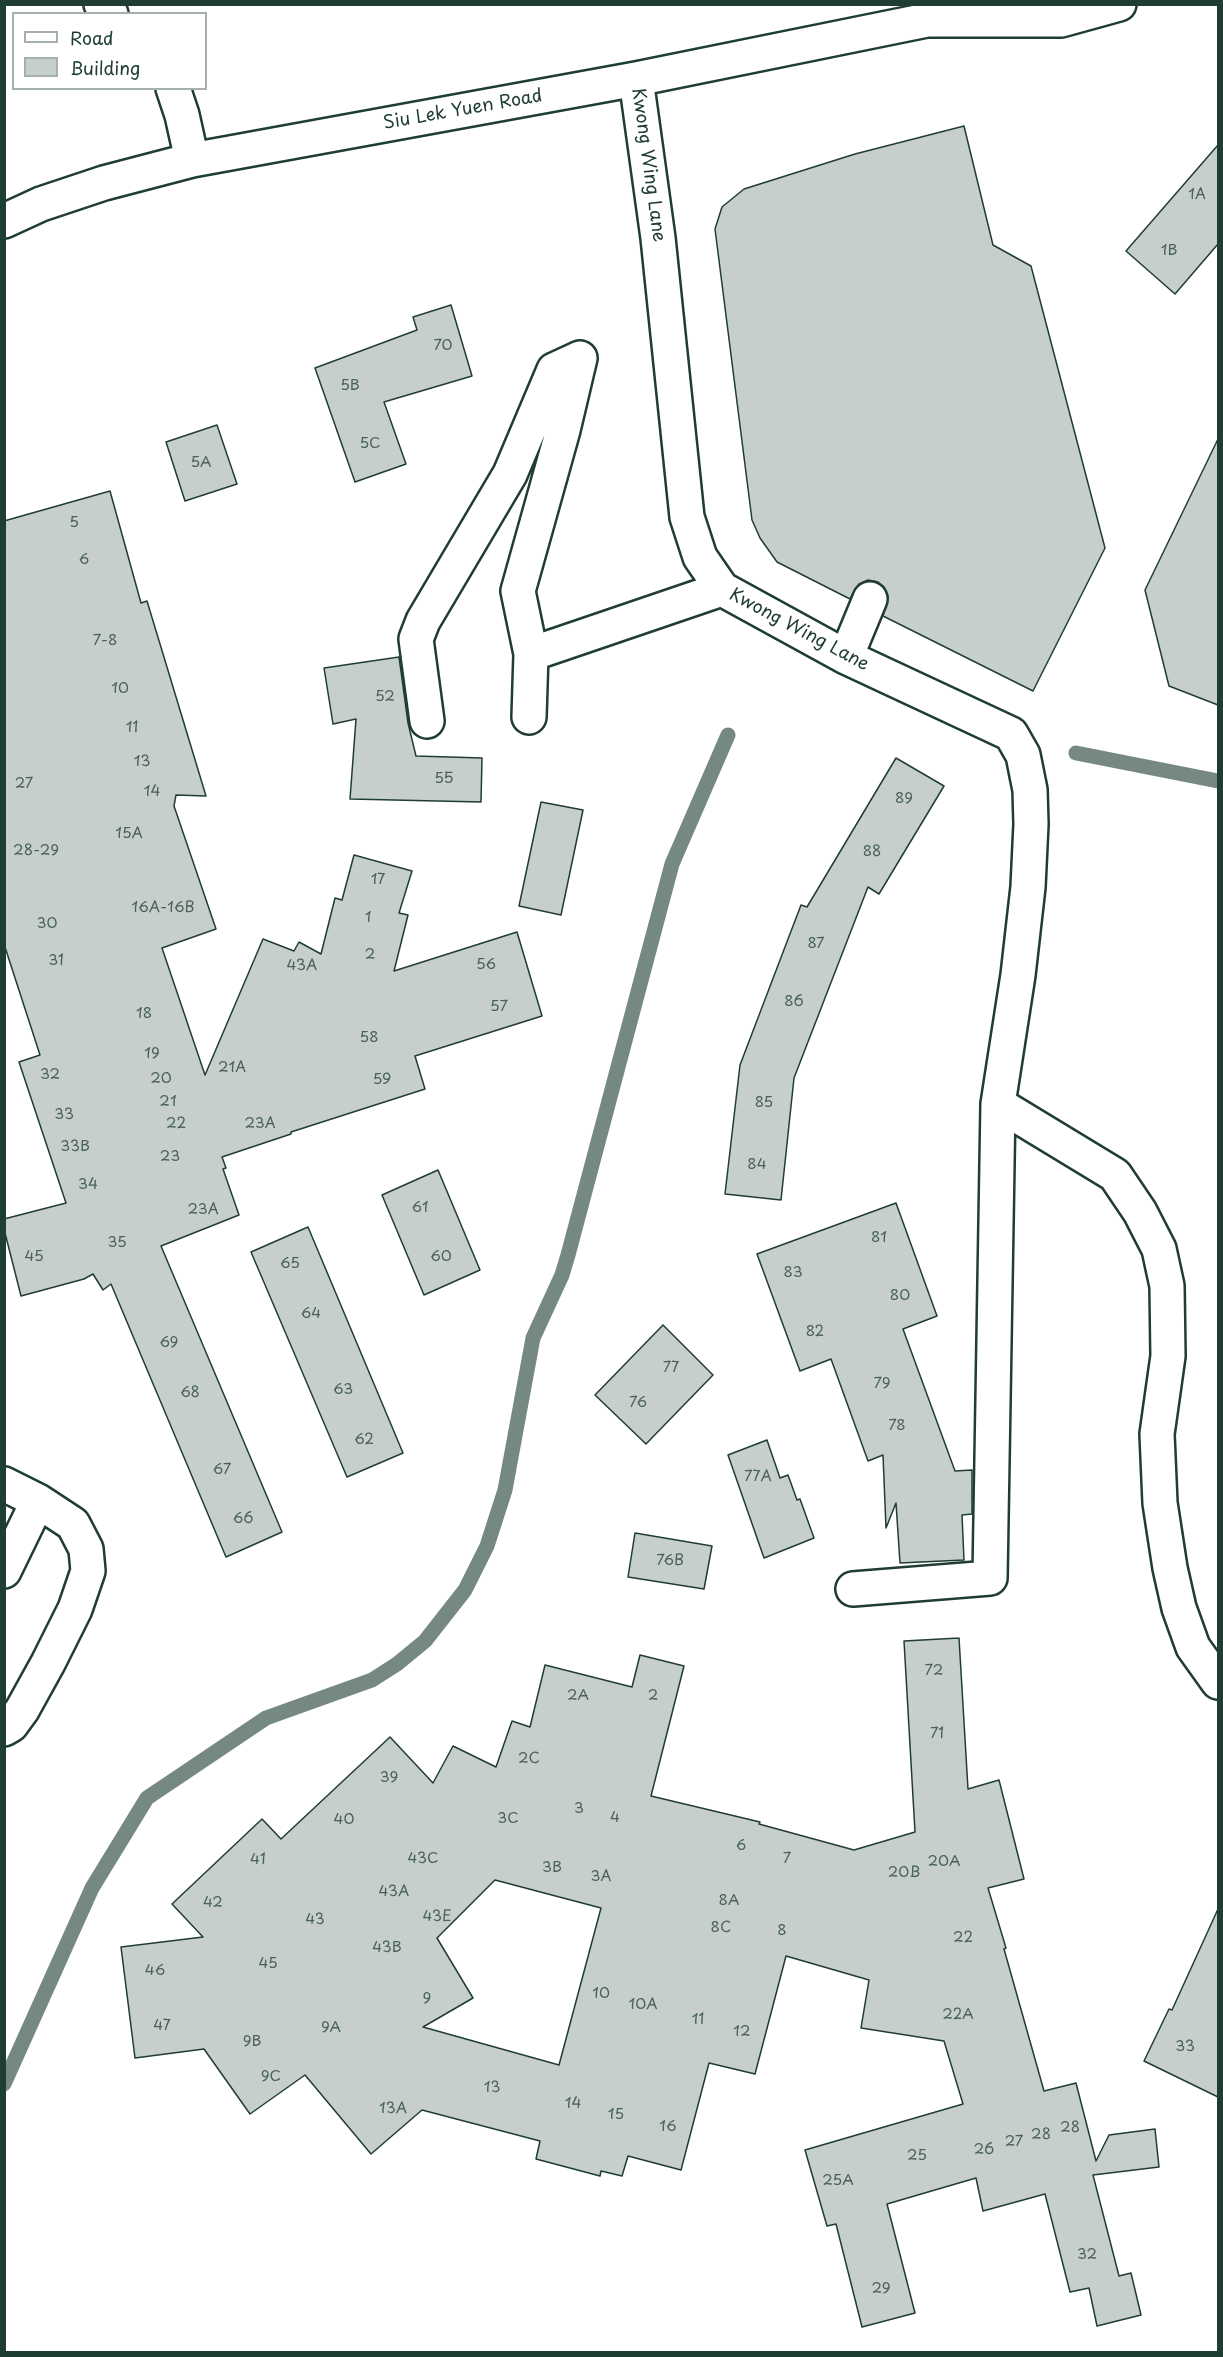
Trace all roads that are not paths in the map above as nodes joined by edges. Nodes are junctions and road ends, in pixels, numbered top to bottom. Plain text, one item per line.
1 (961, 4) edge
2 (1119, 4) edge
3 (927, 20) junction
4 (636, 79) junction
5 (174, 90) edge
6 (192, 160) junction
7 (4, 222) edge
8 (722, 589) junction
9 (870, 598) dead end
10 (531, 654) junction
11 (846, 657) junction
12 (529, 717) dead end
13 (427, 722) dead end
14 (998, 1104) junction
15 (4, 1484) edge
16 (38, 1501) junction
17 (4, 1571) edge
18 (853, 1589) dead end
19 (1218, 1682) edge
20 (4, 1730) edge

1 - 3 street, Siu Lek Yuen Road
2 - 3 street, Siu Lek Yuen Road
3 - 4 street, Siu Lek Yuen Road
4 - 6 street, Siu Lek Yuen Road
4 - 8 street, Kwong Wing Lane
5 - 6 street
6 - 7 street, Siu Lek Yuen Road
8 - 10 street
8 - 11 street, Kwong Wing Lane
9 - 11 street
10 - 12 street
10 - 13 street
11 - 14 street, Kwong Wing Lane
14 - 18 street, Kwong Wing Lane
14 - 19 street
15 - 16 street
16 - 17 street
16 - 20 street

